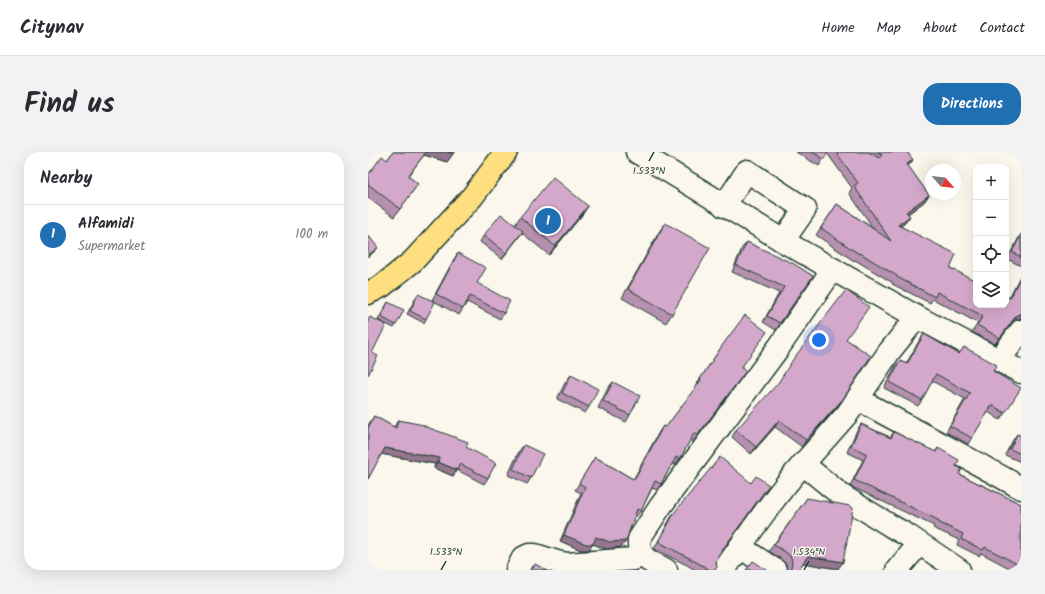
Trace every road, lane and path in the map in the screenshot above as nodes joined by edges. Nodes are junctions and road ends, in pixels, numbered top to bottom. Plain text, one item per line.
1 (506, 152) edge
2 (637, 152) edge
3 (724, 206) junction
4 (783, 241) junction
5 (833, 269) junction
6 (368, 293) edge
7 (917, 317) junction
8 (1021, 331) edge
9 (999, 360) junction
10 (1021, 372) edge
11 (858, 399) junction
12 (803, 464) junction
13 (1021, 488) edge
14 (919, 544) junction
15 (740, 547) junction
16 (642, 556) junction
17 (597, 566) edge
18 (517, 570) edge
19 (666, 570) edge
20 (724, 570) edge
21 (775, 570) edge
22 (897, 570) edge
23 (959, 570) edge

1 - 6 main road
2 - 3 street
3 - 4 street
3 - 4 street
4 - 5 street
5 - 7 street
5 - 16 street
7 - 9 street
7 - 11 street
8 - 9 street
9 - 10 street
11 - 12 street
11 - 13 street
12 - 14 street
12 - 15 street
14 - 22 street
14 - 23 street
15 - 20 street
15 - 21 street
16 - 17 street
16 - 19 street
17 - 18 street

